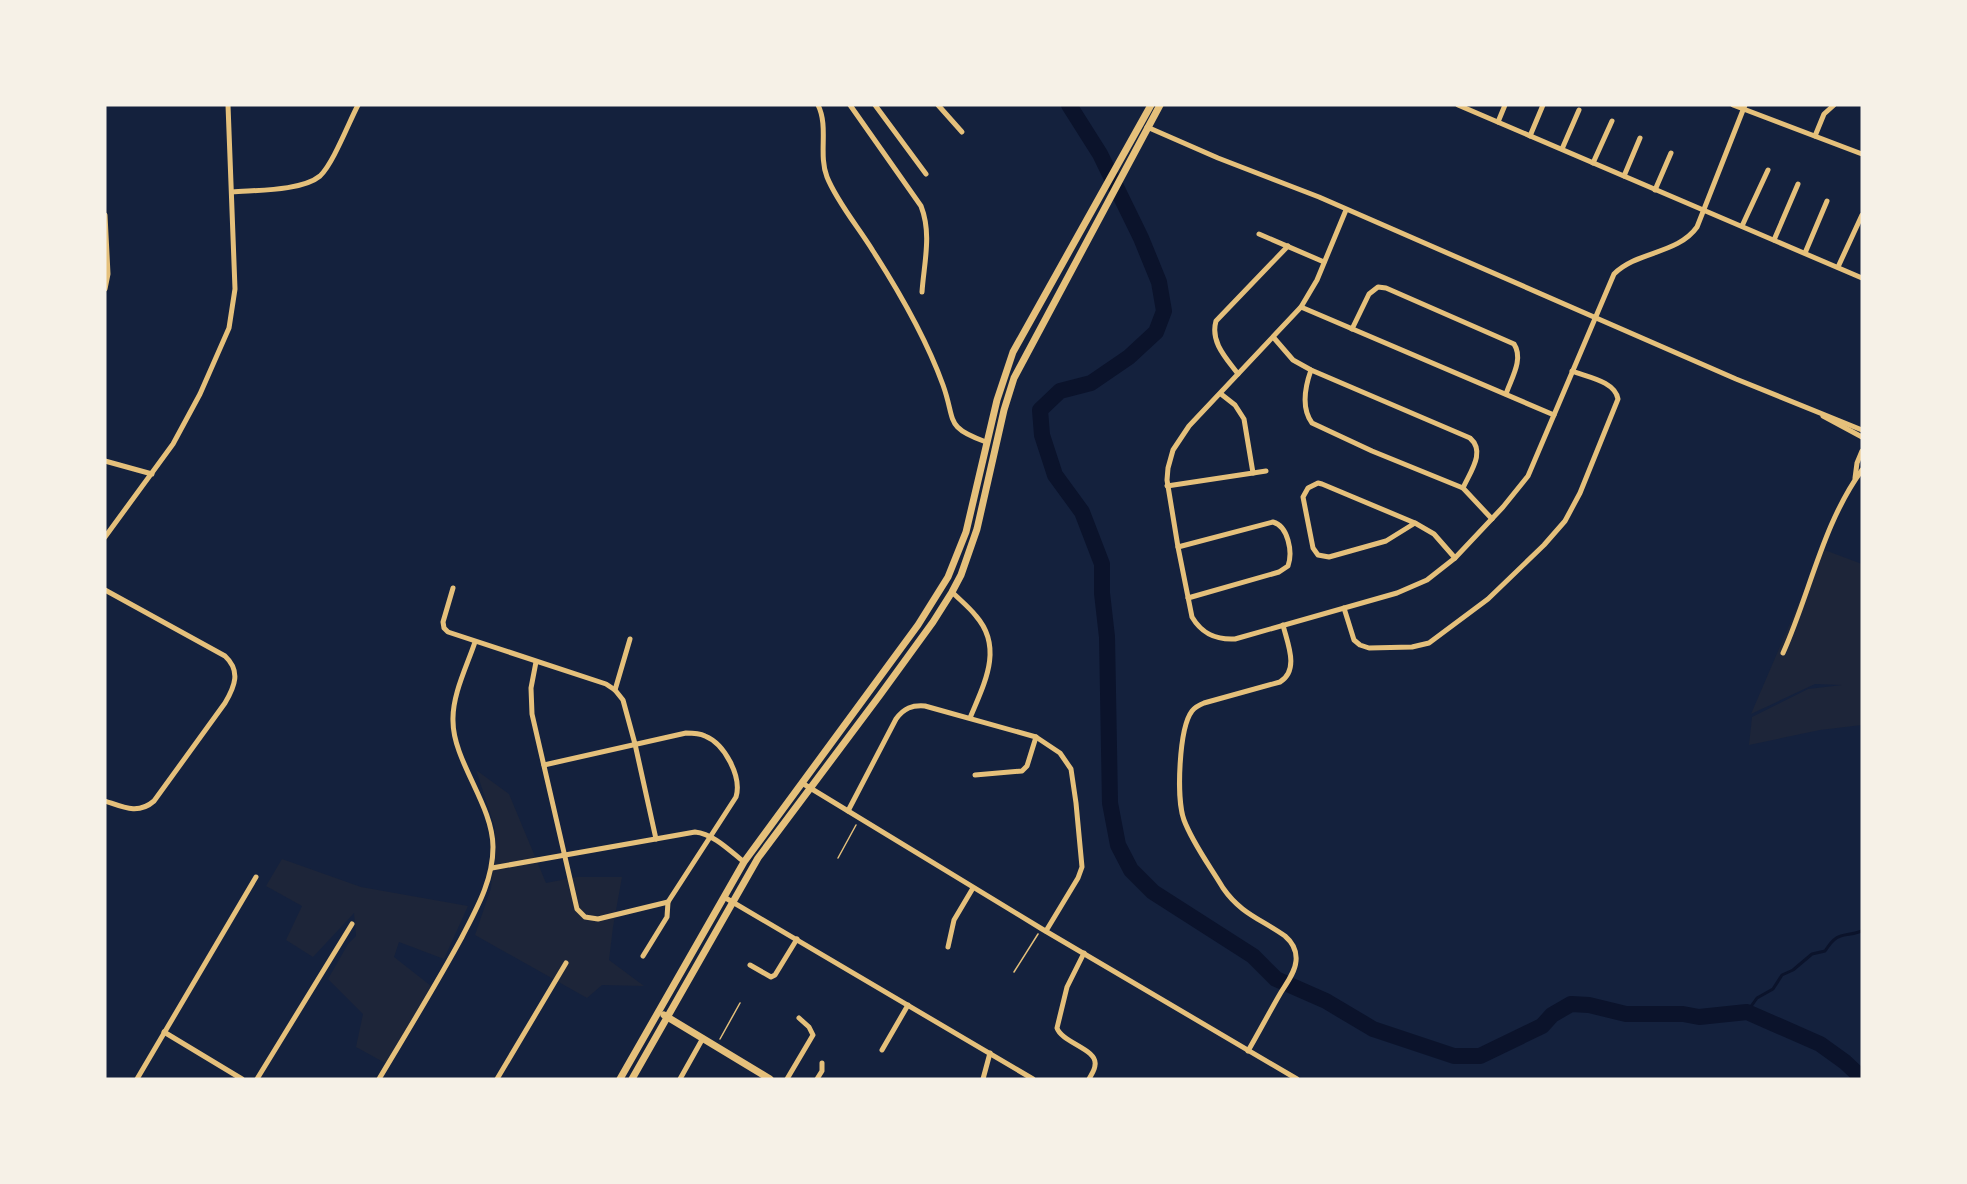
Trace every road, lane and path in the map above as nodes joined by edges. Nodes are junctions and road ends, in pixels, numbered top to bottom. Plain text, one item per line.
1 (228, 105) edge
2 (358, 105) edge
3 (818, 105) edge
4 (850, 105) edge
5 (875, 105) edge
6 (938, 105) edge
7 (1151, 105) edge
8 (1160, 105) edge
9 (1458, 105) edge
10 (1505, 105) edge
11 (1543, 105) edge
12 (1733, 105) edge
13 (1834, 105) edge
14 (1466, 107) edge
15 (1744, 107) edge
16 (1579, 110) dead end
17 (1612, 121) dead end
18 (1498, 122) junction
19 (1140, 123) junction
20 (1148, 127) junction
21 (962, 132) dead end
22 (1530, 136) junction
23 (1815, 136) junction
24 (1640, 138) dead end
25 (1562, 149) junction
26 (1671, 153) dead end
27 (1862, 154) edge
28 (1593, 163) junction
29 (1768, 170) dead end
30 (926, 174) dead end
31 (1624, 176) junction
32 (1798, 184) dead end
33 (1655, 190) junction
34 (232, 192) junction
35 (1827, 201) dead end
36 (1346, 210) junction
37 (1704, 210) junction
38 (105, 214) edge
39 (1862, 215) edge
40 (1742, 226) junction
41 (1259, 234) dead end
42 (1774, 240) junction
43 (1288, 246) junction
44 (1805, 253) junction
45 (1324, 262) junction
46 (1838, 267) junction
47 (1862, 278) edge
48 (105, 289) edge
49 (922, 292) dead end
50 (1301, 307) junction
51 (1594, 318) junction
52 (1028, 325) junction
53 (1352, 329) junction
54 (1038, 331) junction
55 (1274, 338) junction
56 (1311, 370) junction
57 (1572, 371) junction
58 (1239, 374) junction
59 (1221, 394) junction
60 (1506, 394) junction
61 (1819, 414) junction
62 (1554, 415) junction
63 (1862, 430) edge
64 (1862, 437) edge
65 (986, 442) junction
66 (1862, 452) edge
67 (105, 461) edge
68 (1862, 470) edge
69 (1266, 471) dead end
70 (1253, 473) junction
71 (152, 474) junction
72 (1854, 478) junction
73 (1167, 486) junction
74 (1463, 488) junction
75 (1492, 519) junction
76 (1415, 523) junction
77 (105, 537) edge
78 (1178, 547) junction
79 (1455, 558) junction
80 (453, 588) dead end
81 (105, 590) edge
82 (952, 592) junction
83 (1188, 598) junction
84 (1344, 608) junction
85 (1284, 625) junction
86 (630, 639) dead end
87 (475, 642) junction
88 (1783, 653) dead end
89 (536, 662) junction
90 (615, 690) junction
91 (970, 718) junction
92 (1036, 737) junction
93 (635, 744) junction
94 (544, 765) junction
95 (975, 775) dead end
96 (802, 783) junction
97 (810, 788) junction
98 (105, 801) edge
99 (848, 811) junction
100 (860, 819) junction
101 (711, 837) junction
102 (656, 839) junction
103 (565, 856) junction
104 (838, 858) dead end
105 (744, 862) junction
106 (492, 868) junction
107 (256, 877) dead end
108 (973, 888) junction
109 (724, 897) junction
110 (668, 902) junction
111 (733, 902) junction
112 (352, 924) dead end
113 (1044, 930) junction
114 (797, 939) junction
115 (948, 947) dead end
116 (1084, 953) junction
117 (643, 956) dead end
118 (566, 963) dead end
119 (750, 965) dead end
120 (1014, 972) dead end
121 (740, 1003) dead end
122 (908, 1005) junction
123 (659, 1013) junction
124 (668, 1018) junction
125 (799, 1018) dead end
126 (165, 1032) junction
127 (703, 1038) junction
128 (716, 1046) junction
129 (882, 1050) dead end
130 (1248, 1051) junction
131 (990, 1053) junction
132 (822, 1063) dead end
133 (137, 1079) edge
134 (242, 1079) edge
135 (257, 1079) edge
136 (379, 1079) edge
137 (497, 1079) edge
138 (620, 1079) edge
139 (632, 1079) edge
140 (680, 1079) edge
141 (770, 1079) edge
142 (787, 1079) edge
143 (817, 1079) edge
144 (983, 1079) edge
145 (1033, 1079) edge
146 (1089, 1079) edge
147 (1297, 1079) edge

1 - 34 street
2 - 34 street
3 - 65 street
4 - 49 street
5 - 30 street
6 - 21 street
7 - 19 street
8 - 20 street
9 - 14 street
10 - 18 street
11 - 22 street
12 - 15 street
13 - 23 street
14 - 18 street
15 - 23 street
15 - 37 street
16 - 25 street
17 - 28 street
18 - 22 street
19 - 20 street
19 - 52 street
20 - 36 street
20 - 54 street
22 - 25 street
23 - 27 street
24 - 31 street
25 - 28 street
26 - 33 street
28 - 31 street
29 - 40 street
31 - 33 street
32 - 42 street
33 - 37 street
34 - 71 street
35 - 44 street
36 - 45 street
36 - 51 street
37 - 40 street
37 - 51 street
38 - 48 street
39 - 46 street
40 - 42 street
41 - 43 street
42 - 44 street
43 - 45 street
43 - 58 street
44 - 46 street
45 - 50 street
46 - 47 street
50 - 53 street
50 - 55 street
51 - 57 street
51 - 61 street
52 - 54 street
52 - 65 street
53 - 60 street
53 - 60 street
54 - 82 street
55 - 56 street
55 - 58 street
56 - 74 street
56 - 74 street
57 - 62 street
57 - 84 street
58 - 59 street
59 - 70 street
59 - 73 street
60 - 62 street
61 - 63 street
61 - 64 street
62 - 75 street
65 - 96 street
66 - 72 street
67 - 71 street
68 - 72 street
69 - 70 street
70 - 73 street
71 - 77 street
72 - 88 street
73 - 78 street
74 - 75 street
75 - 79 street
76 - 76 street
76 - 79 street
78 - 83 street
78 - 83 street
79 - 84 street
80 - 87 street
81 - 98 street
82 - 91 street
82 - 97 street
83 - 85 street
84 - 85 street
85 - 130 street
86 - 90 street
87 - 89 street
87 - 106 street
89 - 90 street
89 - 94 street
90 - 93 street
91 - 92 street
91 - 99 street
92 - 95 street
92 - 113 street
93 - 94 street
93 - 101 street
93 - 102 street
94 - 103 street
96 - 97 street
96 - 105 street
97 - 99 street
97 - 111 street
99 - 100 street
100 - 104 path
100 - 108 street
101 - 102 street
101 - 105 street
101 - 110 street
102 - 103 street
103 - 106 street
103 - 110 street
105 - 109 street
106 - 136 street
107 - 126 street
108 - 113 street
108 - 115 street
109 - 111 street
109 - 123 street
110 - 117 street
111 - 114 street
111 - 124 street
112 - 135 street
113 - 116 street
113 - 120 path
114 - 119 street
114 - 122 street
116 - 130 street
116 - 146 street
118 - 137 street
121 - 128 path
122 - 129 street
122 - 131 street
123 - 124 street
123 - 138 street
124 - 127 street
124 - 139 street
125 - 142 street
126 - 133 street
126 - 134 street
127 - 128 street
127 - 140 street
128 - 141 street
130 - 147 street
131 - 144 street
131 - 145 street
132 - 143 street

